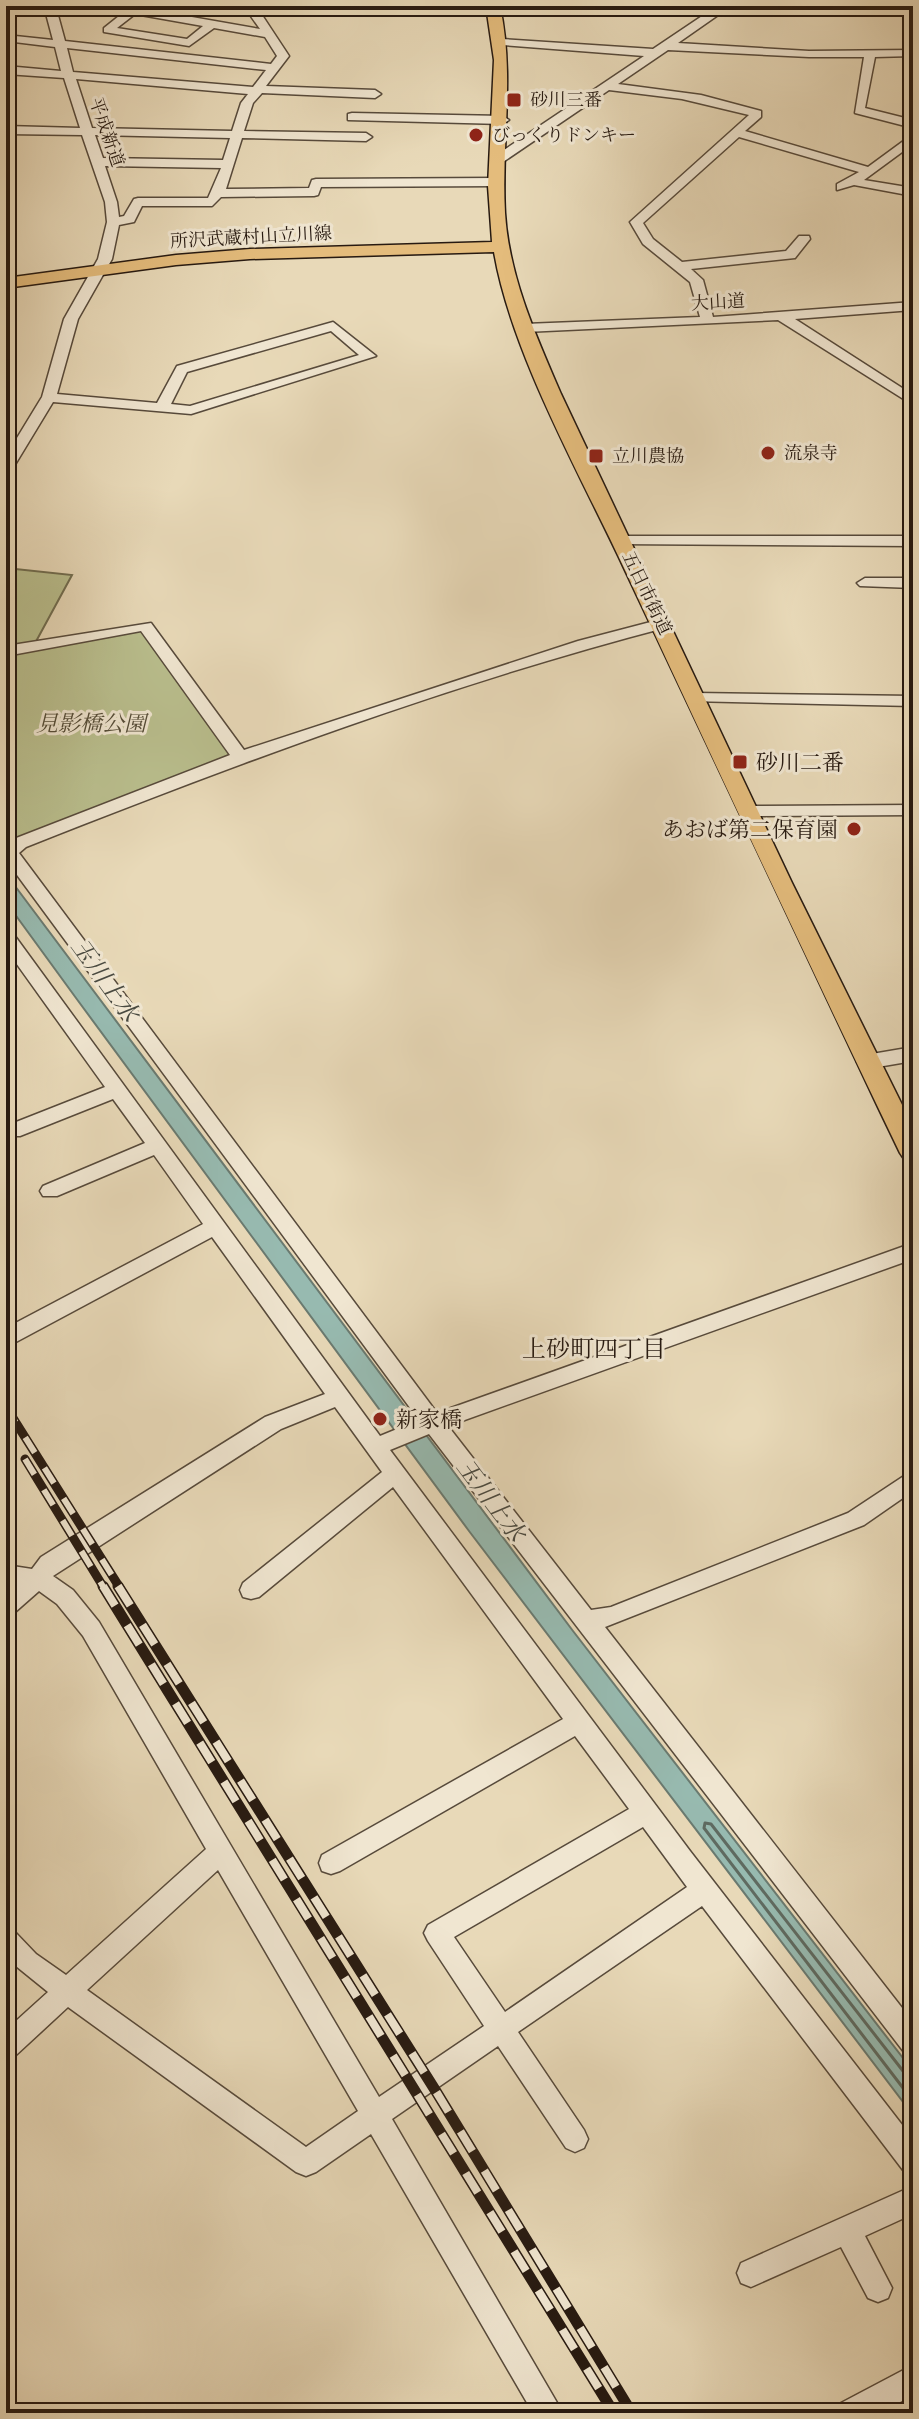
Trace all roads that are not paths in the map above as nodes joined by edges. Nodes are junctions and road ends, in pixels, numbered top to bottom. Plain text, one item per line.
1 (50, 6) edge
2 (60, 6) edge
3 (264, 6) edge
4 (493, 6) edge
5 (725, 6) edge
6 (133, 10) junction
7 (211, 25) junction
8 (267, 34) junction
9 (6, 38) edge
10 (502, 42) junction
11 (60, 43) junction
12 (659, 49) junction
13 (870, 54) junction
14 (911, 56) edge
15 (275, 68) junction
16 (6, 70) edge
17 (68, 74) junction
18 (606, 86) junction
19 (258, 90) junction
20 (375, 94) dead end
21 (352, 117) dead end
22 (503, 120) junction
23 (913, 124) edge
24 (6, 130) edge
25 (88, 131) junction
26 (736, 132) junction
27 (237, 134) junction
28 (366, 137) dead end
29 (913, 138) edge
30 (499, 159) junction
31 (99, 162) junction
32 (228, 164) junction
33 (870, 171) junction
34 (496, 182) junction
35 (913, 192) edge
36 (218, 193) junction
37 (113, 222) junction
38 (804, 239) dead end
39 (500, 247) junction
40 (681, 266) junction
41 (99, 270) junction
42 (6, 283) edge
43 (913, 306) edge
44 (783, 317) junction
45 (708, 321) junction
46 (525, 328) junction
47 (49, 397) junction
48 (913, 401) edge
49 (162, 407) junction
50 (6, 468) edge
51 (622, 541) junction
52 (913, 541) edge
53 (865, 583) dead end
54 (913, 583) edge
55 (662, 624) junction
56 (6, 651) edge
57 (695, 698) junction
58 (913, 701) edge
59 (240, 757) junction
60 (913, 810) edge
61 (748, 811) junction
62 (7, 852) edge
63 (6, 936) edge
64 (913, 1054) edge
65 (866, 1062) junction
66 (117, 1090) junction
67 (13, 1131) dead end
68 (157, 1146) junction
69 (913, 1153) edge
70 (50, 1191) dead end
71 (216, 1226) junction
72 (913, 1251) edge
73 (9, 1336) dead end
74 (339, 1397) junction
75 (428, 1425) junction
76 (380, 1445) junction
77 (394, 1474) junction
78 (913, 1479) edge
79 (6, 1574) edge
80 (37, 1579) junction
81 (251, 1590) dead end
82 (6, 1606) edge
83 (586, 1621) junction
84 (577, 1723) junction
85 (646, 1812) junction
86 (219, 1853) junction
87 (331, 1863) dead end
88 (705, 1889) junction
89 (6, 1940) edge
90 (67, 1991) junction
91 (502, 2031) junction
92 (913, 2043) edge
93 (6, 2047) edge
94 (375, 2117) junction
95 (575, 2139) dead end
96 (913, 2161) edge
97 (913, 2200) edge
98 (847, 2230) junction
99 (751, 2273) dead end
100 (878, 2288) dead end
101 (913, 2379) edge
102 (549, 2413) edge
103 (851, 2413) edge

1 - 11 street, 平成新道
2 - 6 street
3 - 8 street
4 - 10 main road, 五日市街道
5 - 12 street
6 - 7 street
6 - 7 street
7 - 8 street
8 - 15 street
9 - 11 street
10 - 12 street
10 - 22 main road, 五日市街道
11 - 15 street
11 - 17 street, 平成新道
12 - 13 street
12 - 18 street
13 - 14 street
13 - 23 street
15 - 19 street
16 - 17 street
17 - 19 street
17 - 25 street, 平成新道
18 - 26 street
18 - 30 street
19 - 20 street
19 - 27 street
21 - 22 street
22 - 30 main road, 五日市街道
24 - 25 street
25 - 27 street
25 - 31 street, 平成新道
26 - 33 street
26 - 40 street
27 - 28 street
27 - 32 street
29 - 33 street
30 - 34 main road, 五日市街道
31 - 32 street
31 - 37 street, 平成新道
32 - 36 street
33 - 35 street
34 - 36 street
34 - 39 main road, 五日市街道
36 - 37 street
37 - 41 street, 平成新道
38 - 40 street
39 - 41 main road, 所沢武蔵村山立川線
39 - 46 main road, 五日市街道
40 - 45 street
41 - 42 main road, 所沢武蔵村山立川線
41 - 47 street, 平成新道
43 - 44 street, 大山道
44 - 45 street, 大山道
44 - 48 street
45 - 46 street, 大山道
46 - 51 main road, 五日市街道
47 - 49 street
47 - 50 street, 平成新道
49 - 49 street
51 - 52 street
51 - 55 main road, 五日市街道
53 - 54 street
55 - 57 main road, 五日市街道
55 - 59 street
56 - 59 street
57 - 58 street
57 - 61 main road, 五日市街道
59 - 62 street
60 - 61 street
61 - 65 main road, 五日市街道
62 - 75 street
63 - 66 street
64 - 65 street
65 - 69 main road, 五日市街道
66 - 67 street
66 - 68 street
68 - 70 street
68 - 71 street
71 - 73 street
71 - 74 street
72 - 75 street
74 - 76 street
74 - 80 street
75 - 76 street
75 - 83 street
76 - 77 street
77 - 81 street
77 - 84 street
78 - 83 street
79 - 80 street
80 - 82 street
80 - 86 street
83 - 92 street
84 - 85 street
84 - 87 street
85 - 88 street
85 - 91 street
86 - 90 street
86 - 94 street
88 - 91 street
88 - 96 street
89 - 90 street
90 - 93 street
90 - 94 street
91 - 94 street
91 - 95 street
94 - 102 street
97 - 98 street
98 - 99 street
98 - 100 street
101 - 103 street

